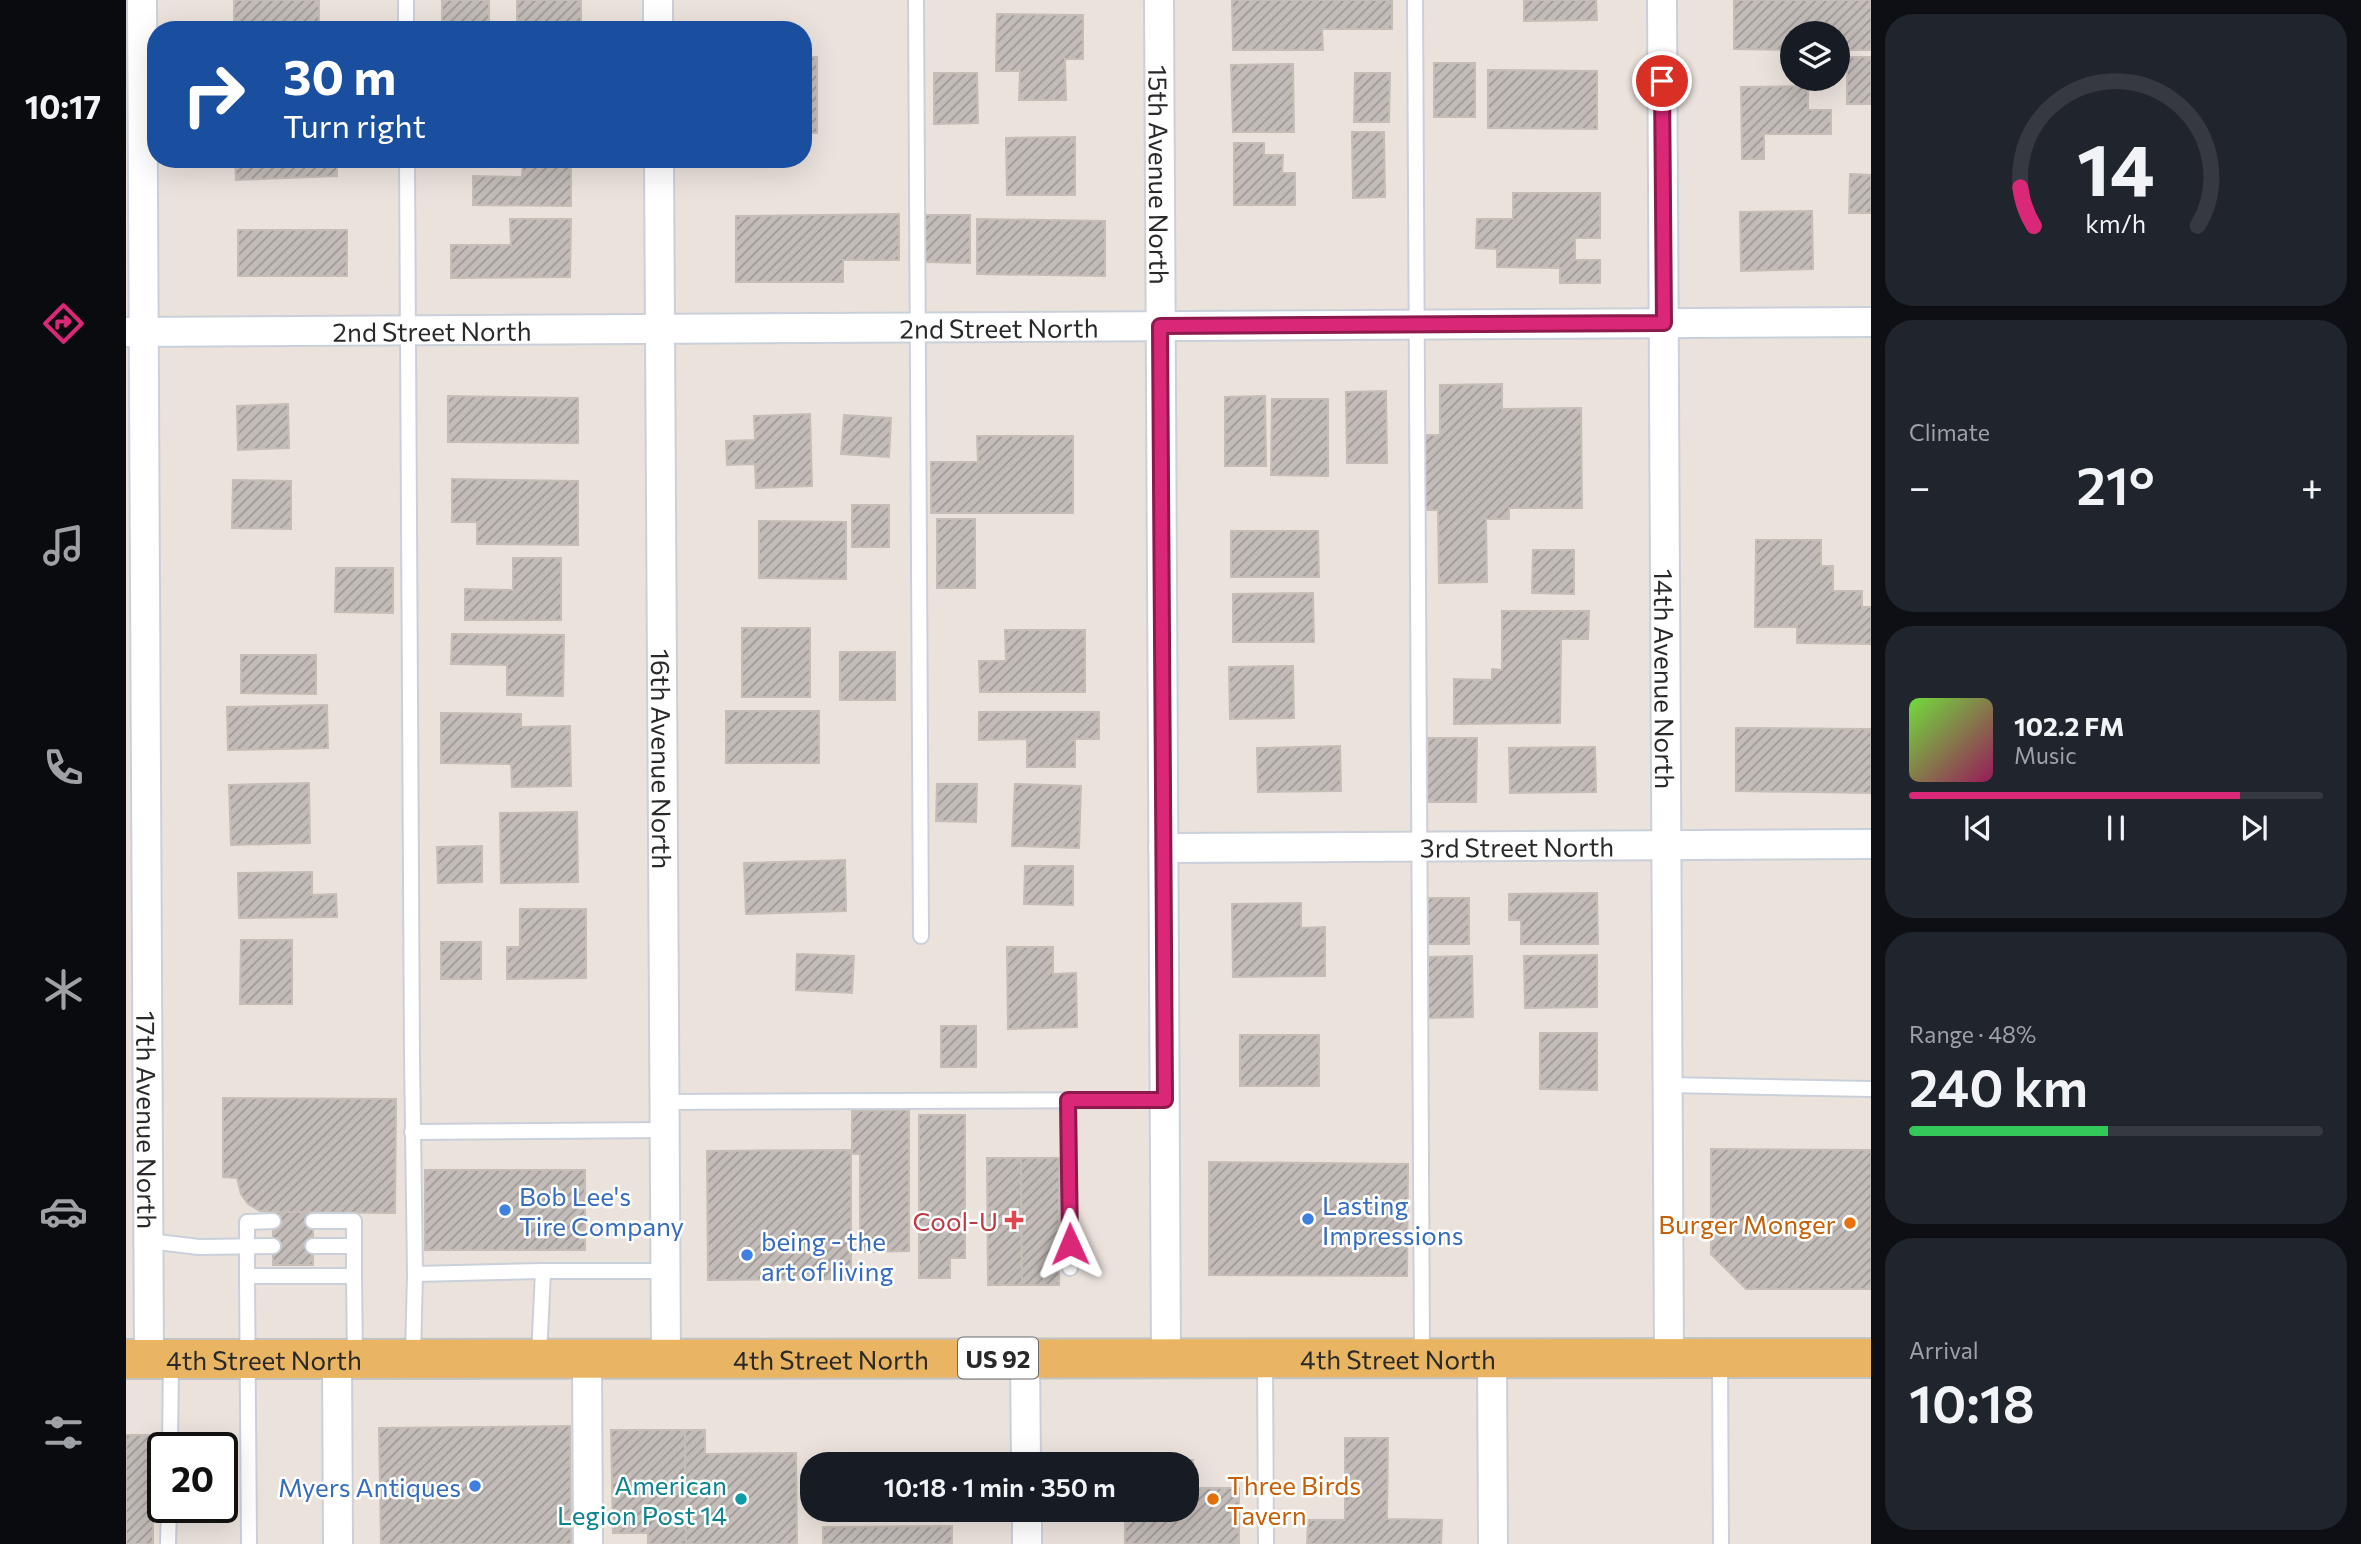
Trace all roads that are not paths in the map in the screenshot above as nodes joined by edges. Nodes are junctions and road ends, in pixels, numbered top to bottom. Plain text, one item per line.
1 (142, 0) edge
2 (406, 0) edge
3 (658, 0) edge
4 (916, 0) edge
5 (1158, 0) edge
6 (1415, 0) edge
7 (1662, 0) edge
8 (406, 21) edge
9 (658, 21) edge
10 (407, 168) edge
11 (659, 168) edge
12 (1871, 322) edge
13 (1664, 323) junction
14 (1416, 325) junction
15 (1160, 326) junction
16 (918, 327) junction
17 (660, 329) junction
18 (408, 330) junction
19 (135, 332) edge
20 (1871, 844) edge
21 (1667, 846) junction
22 (1419, 847) junction
23 (1163, 848) junction
24 (921, 936) dead end
25 (1668, 1085) junction
26 (1871, 1089) edge
27 (1068, 1100) junction
28 (1165, 1100) junction
29 (664, 1102) junction
30 (664, 1130) junction
31 (412, 1132) junction
32 (273, 1221) dead end
33 (313, 1221) dead end
34 (149, 1241) junction
35 (313, 1246) dead end
36 (354, 1246) junction
37 (247, 1247) junction
38 (273, 1247) dead end
39 (1070, 1268) dead end
40 (543, 1271) junction
41 (666, 1271) junction
42 (415, 1274) junction
43 (247, 1276) junction
44 (355, 1276) junction
45 (666, 1358) junction
46 (1025, 1358) junction
47 (1166, 1358) junction
48 (1265, 1358) junction
49 (1422, 1358) junction
50 (1492, 1358) junction
51 (1669, 1358) junction
52 (1720, 1358) junction
53 (1871, 1358) edge
54 (149, 1359) edge
55 (248, 1359) junction
56 (346, 1359) junction
57 (413, 1359) junction
58 (539, 1359) junction
59 (587, 1359) junction
60 (166, 1432) edge
61 (1026, 1452) edge
62 (1027, 1522) edge
63 (169, 1523) edge
64 (168, 1544) edge
65 (249, 1544) edge
66 (338, 1544) edge
67 (588, 1544) edge
68 (1027, 1544) edge
69 (1266, 1544) edge
70 (1493, 1544) edge
71 (1721, 1544) edge

1 - 19 street, 17th Avenue North
2 - 8 lane
3 - 9 street
4 - 16 lane
5 - 15 street, 15th Avenue North
6 - 14 lane
7 - 13 street, 14th Avenue North
10 - 18 lane
11 - 17 street, 16th Avenue North
12 - 13 street, 2nd Street North
13 - 14 street, 2nd Street North
13 - 21 street, 14th Avenue North
14 - 15 street, 2nd Street North
14 - 22 lane
15 - 16 street, 2nd Street North
15 - 23 street, 15th Avenue North
16 - 17 street, 2nd Street North
16 - 24 lane
17 - 18 street, 2nd Street North
17 - 29 street, 16th Avenue North
18 - 19 street, 2nd Street North
18 - 31 lane
19 - 34 street, 17th Avenue North
20 - 21 street, 3rd Street North
21 - 22 street, 3rd Street North
21 - 25 street, 14th Avenue North
22 - 23 street, 3rd Street North
22 - 49 lane
23 - 28 street, 15th Avenue North
25 - 26 lane
25 - 51 street, 14th Avenue North
27 - 28 lane
27 - 29 lane
27 - 39 lane
28 - 47 street, 15th Avenue North
29 - 30 street, 16th Avenue North
30 - 31 lane
30 - 41 street, 16th Avenue North
31 - 42 lane
32 - 37 lane
33 - 36 lane
34 - 37 lane
34 - 54 street, 17th Avenue North
35 - 36 lane
36 - 44 lane
37 - 38 lane
37 - 43 lane
40 - 41 lane
40 - 42 lane
40 - 58 lane
41 - 45 street, 16th Avenue North
42 - 57 lane
43 - 44 lane
43 - 55 lane
44 - 56 lane
45 - 46 main road, 4th Street North / US 92
45 - 59 main road, 4th Street North / US 92
46 - 47 main road, 4th Street North / US 92
46 - 61 street
47 - 48 main road, 4th Street North / US 92
48 - 49 main road, 4th Street North / US 92
48 - 69 lane
49 - 50 main road, 4th Street North / US 92
50 - 51 main road, 4th Street North / US 92
50 - 70 street
51 - 52 main road, 4th Street North / US 92
52 - 53 main road, 4th Street North / US 92
52 - 71 lane
54 - 55 main road, 4th Street North / US 92
54 - 60 lane
55 - 56 main road, 4th Street North / US 92
55 - 65 lane
56 - 57 main road, 4th Street North / US 92
56 - 66 street
57 - 58 main road, 4th Street North / US 92
58 - 59 main road, 4th Street North / US 92
59 - 67 street
62 - 68 street
63 - 64 lane

